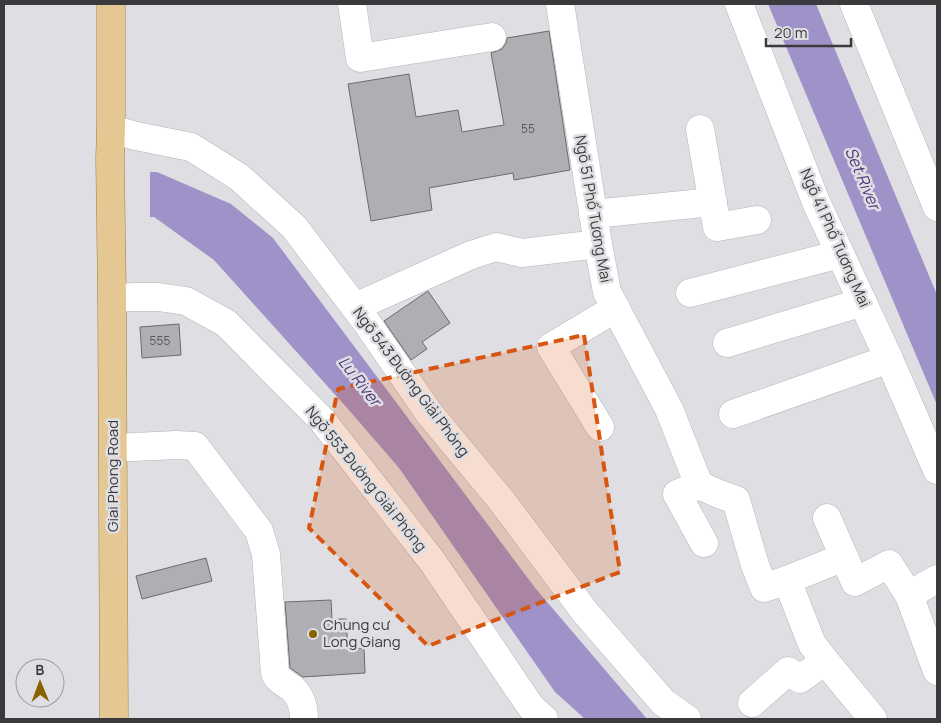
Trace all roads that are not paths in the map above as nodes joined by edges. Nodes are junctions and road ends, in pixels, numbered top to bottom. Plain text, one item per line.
1 (111, 4) edge
2 (352, 4) edge
3 (560, 4) edge
4 (739, 4) edge
5 (854, 4) edge
6 (492, 37) dead end
7 (112, 128) junction
8 (700, 128) dead end
9 (713, 202) junction
10 (937, 207) edge
11 (593, 214) junction
12 (758, 220) dead end
13 (598, 244) junction
14 (840, 254) junction
15 (690, 292) dead end
16 (112, 298) junction
17 (863, 302) junction
18 (355, 307) junction
19 (616, 308) junction
20 (727, 343) dead end
21 (890, 359) junction
22 (733, 414) dead end
23 (600, 427) dead end
24 (113, 448) junction
25 (937, 470) edge
26 (699, 485) junction
27 (828, 518) dead end
28 (704, 543) dead end
29 (844, 557) junction
30 (937, 579) edge
31 (776, 584) junction
32 (909, 595) junction
33 (825, 661) junction
34 (937, 671) edge
35 (752, 703) dead end
36 (114, 719) edge
37 (304, 719) edge
38 (544, 719) edge
39 (687, 719) edge
40 (873, 719) edge

1 - 7 main road
2 - 6 street
3 - 11 street, Ngõ 51 Phố Tương Mai
4 - 14 street, Ngõ 41 Phố Tương Mai
5 - 10 street
7 - 16 main road, Giai Phong Road
7 - 18 street, Ngõ 543 Đường Giải Phóng
8 - 9 street
9 - 11 street
9 - 12 street
11 - 13 street, Ngõ 51 Phố Tương Mai
13 - 18 street
13 - 19 street, Ngõ 51 Phố Tương Mai
14 - 15 street
14 - 17 street, Ngõ 41 Phố Tương Mai
16 - 24 main road, Giai Phong Road
16 - 38 street, Ngõ 553 Đường Giải Phóng
17 - 20 street
17 - 21 street, Ngõ 41 Phố Tương Mai
18 - 39 street, Ngõ 543 Đường Giải Phóng
19 - 23 street
19 - 26 street, Ngõ 51 Phố Tương Mai
21 - 22 street
21 - 25 street, Ngõ 41 Phố Tương Mai
24 - 36 main road, Giai Phong Road
24 - 37 street
26 - 28 street
26 - 31 street
27 - 29 street
29 - 31 street
29 - 32 street
30 - 32 street
31 - 33 street
32 - 34 street
33 - 35 street
33 - 40 street

